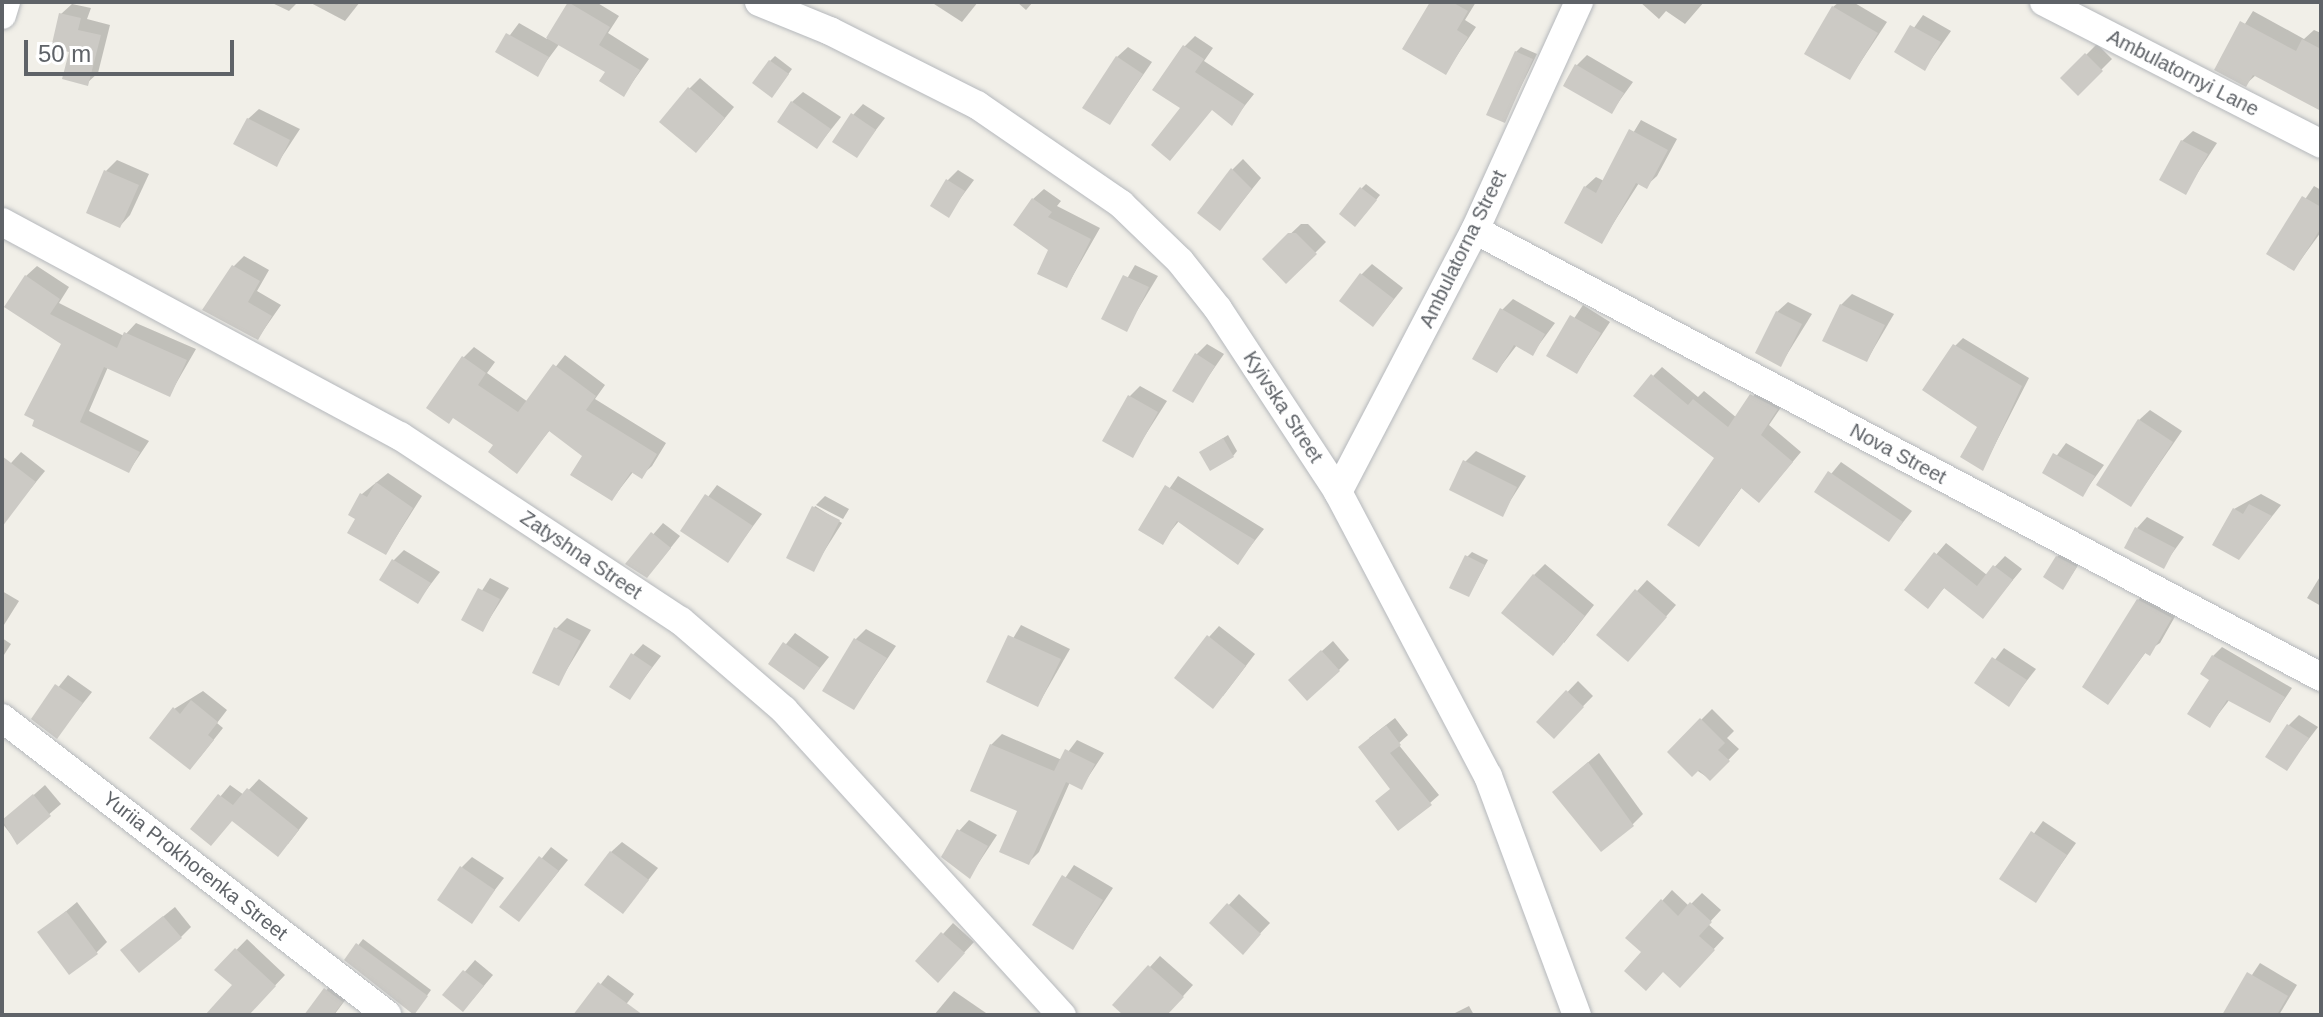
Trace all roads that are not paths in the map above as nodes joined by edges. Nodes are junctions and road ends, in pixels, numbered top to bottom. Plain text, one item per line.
1 (6, 2) edge
2 (759, 2) edge
3 (1579, 2) edge
4 (2044, 2) edge
5 (2, 15) edge
6 (2321, 144) edge
7 (2, 222) edge
8 (1475, 230) junction
9 (1338, 492) junction
10 (2321, 677) edge
11 (2, 718) edge
12 (387, 1015) edge
13 (1062, 1015) edge
14 (1577, 1015) edge

1 - 5 street
2 - 9 street, Kyivska Street
3 - 8 street, Ambulatorna Street
4 - 6 street, Ambulatornyi Lane
7 - 13 street, Zatyshna Street
8 - 9 street, Ambulatorna Street
8 - 10 street, Nova Street
9 - 14 street, Kyivska Street
11 - 12 street, Yuriia Prokhorenka Street

